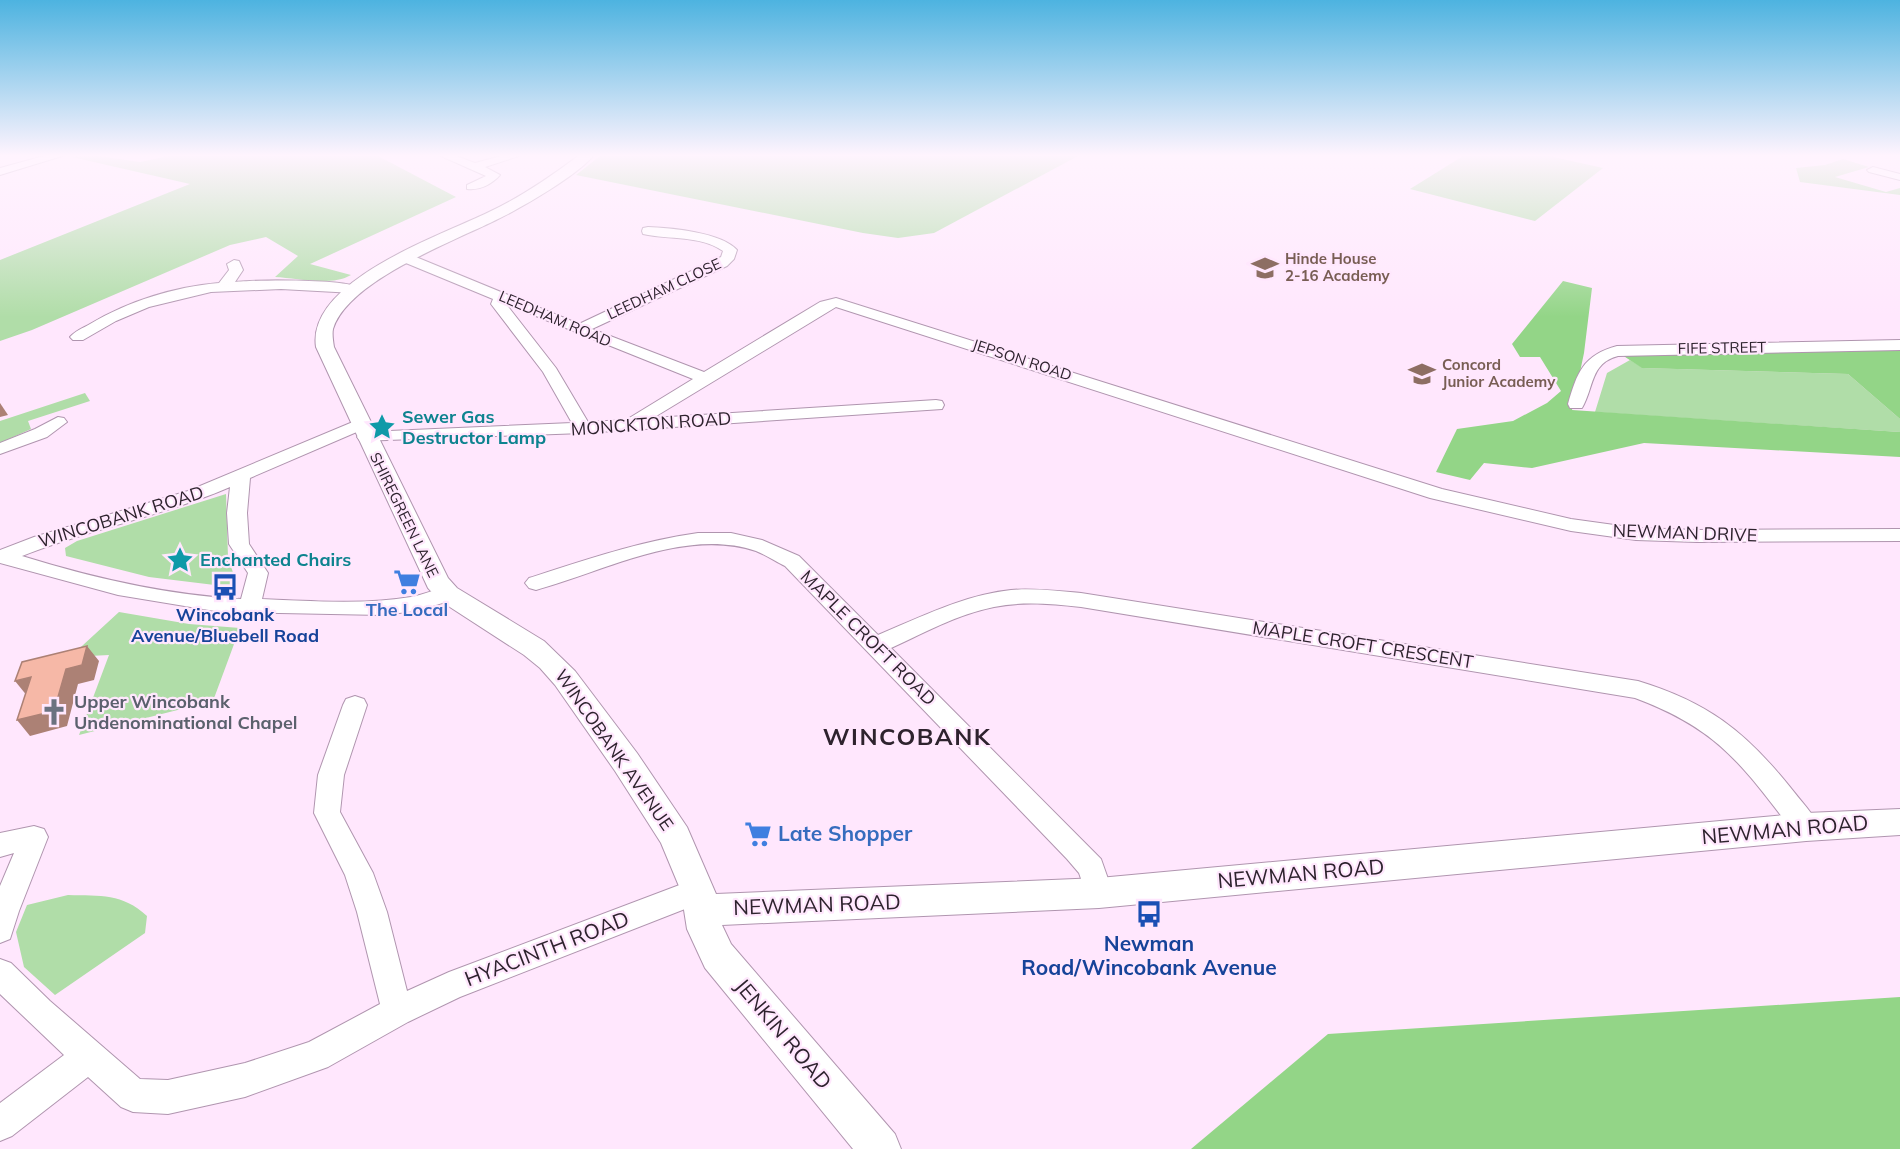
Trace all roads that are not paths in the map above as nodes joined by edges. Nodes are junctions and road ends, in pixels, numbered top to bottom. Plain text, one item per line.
1 (504, 210) edge
2 (648, 231) dead end
3 (406, 258) junction
4 (234, 264) dead end
5 (225, 285) junction
6 (354, 289) junction
7 (501, 296) junction
8 (580, 329) junction
9 (78, 338) dead end
10 (1900, 345) edge
11 (705, 378) junction
12 (1576, 404) dead end
13 (936, 405) dead end
14 (58, 422) dead end
15 (630, 425) junction
16 (583, 428) junction
17 (363, 431) junction
18 (0, 448) edge
19 (241, 477) junction
20 (1437, 494) joint
21 (1900, 535) edge
22 (0, 556) edge
23 (536, 583) dead end
24 (448, 594) junction
25 (250, 606) junction
26 (876, 645) junction
27 (356, 705) dead end
28 (1900, 822) edge
29 (1806, 827) junction
30 (0, 845) edge
31 (1099, 893) junction
32 (700, 900) junction
33 (0, 930) edge
34 (0, 973) edge
35 (396, 1011) junction
36 (88, 1056) junction
37 (0, 1124) edge
38 (880, 1149) edge

1 - 3 street, SHIREGREEN LANE
2 - 8 street, LEEDHAM CLOSE
3 - 6 street, SHIREGREEN LANE
3 - 7 street, LEEDHAM ROAD
4 - 5 street
5 - 6 street
5 - 9 street
6 - 17 street, SHIREGREEN LANE
7 - 8 street, LEEDHAM ROAD
7 - 16 street
8 - 11 street, LEEDHAM ROAD
10 - 12 street, FIFE STREET
11 - 15 street, JEPSON ROAD
11 - 20 street, JEPSON ROAD
13 - 15 street, MONCKTON ROAD
14 - 18 street
15 - 16 street, MONCKTON ROAD
16 - 17 street, MONCKTON ROAD
17 - 19 street, WINCOBANK ROAD
17 - 24 street, SHIREGREEN LANE
19 - 22 street, WINCOBANK ROAD
19 - 25 street
20 - 21 street, NEWMAN DRIVE
22 - 25 street
23 - 26 street, MAPLE CROFT ROAD
24 - 25 street
24 - 32 street, WINCOBANK AVENUE
26 - 29 street, MAPLE CROFT CRESCENT
26 - 31 street, MAPLE CROFT ROAD
27 - 35 street
28 - 29 street, NEWMAN ROAD
29 - 31 street, NEWMAN ROAD
30 - 33 street
31 - 32 street, NEWMAN ROAD
32 - 35 street, HYACINTH ROAD
32 - 38 street, JENKIN ROAD
34 - 36 street, HYACINTH ROAD
35 - 36 street, HYACINTH ROAD
36 - 37 street

